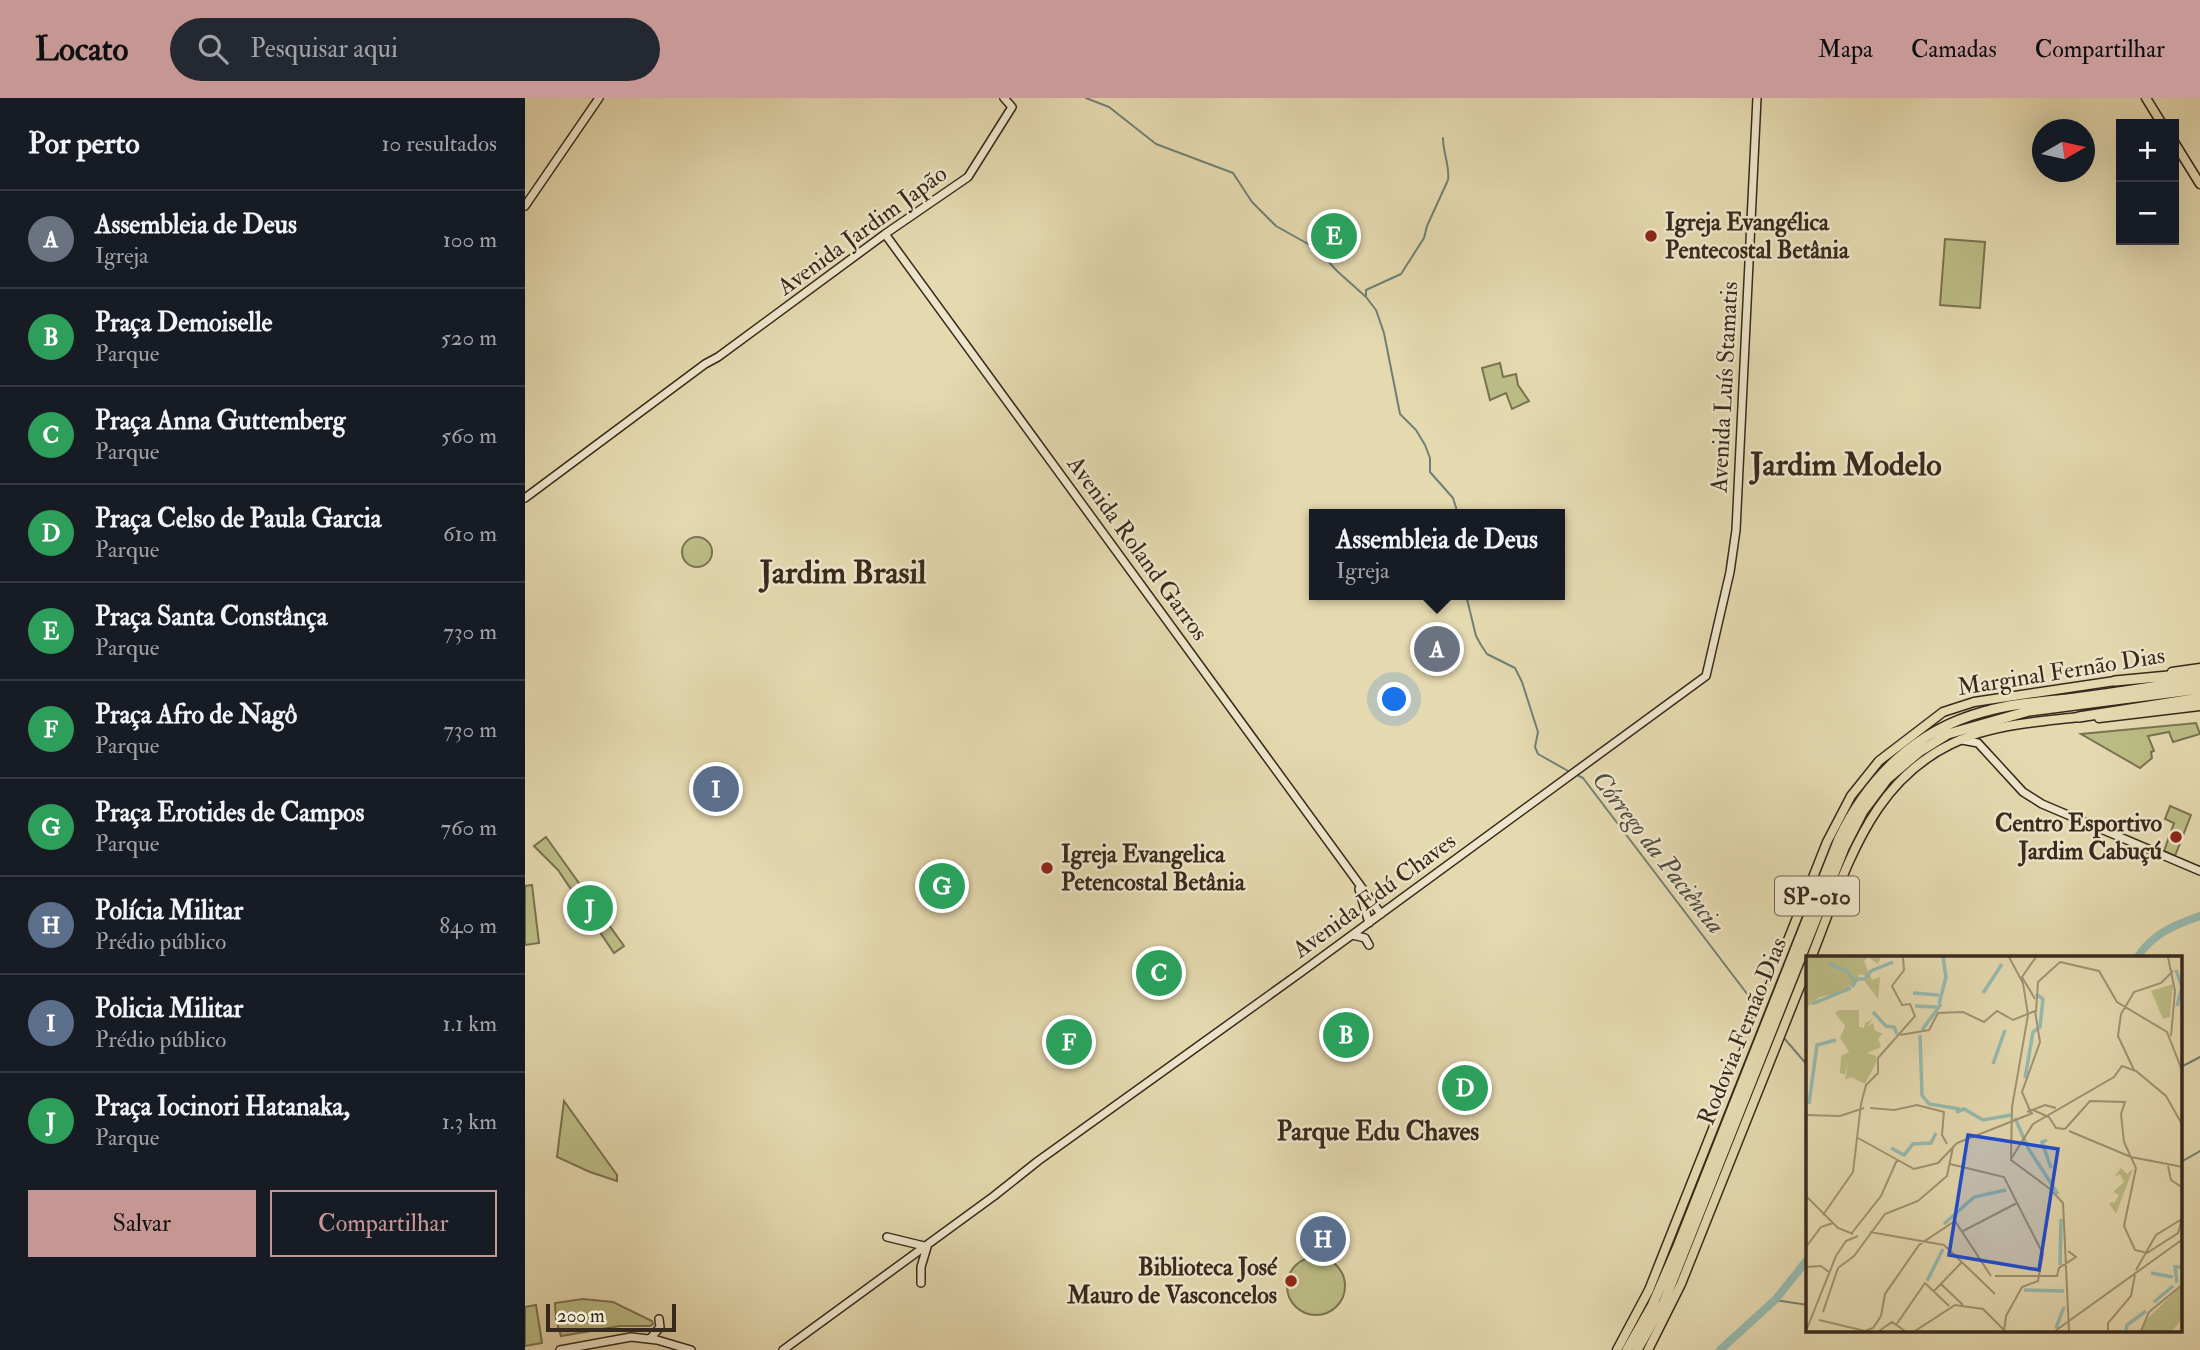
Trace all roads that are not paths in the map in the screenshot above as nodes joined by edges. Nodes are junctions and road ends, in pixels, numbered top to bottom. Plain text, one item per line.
1 (599, 98) edge
2 (1004, 98) edge
3 (1757, 98) edge
4 (2145, 98) edge
5 (2159, 119) edge
6 (2179, 150) edge
7 (2200, 184) edge
8 (525, 205) edge
9 (885, 234) junction
10 (525, 498) edge
11 (2200, 670) edge
12 (1706, 676) joint
13 (2200, 680) edge
14 (2115, 681) joint
15 (2200, 689) edge
16 (2200, 698) edge
17 (2200, 706) edge
18 (2079, 716) junction
19 (1996, 729) junction
20 (1962, 739) junction
21 (1987, 751) junction
22 (2200, 871) edge
23 (1358, 885) junction
24 (1375, 919) junction
25 (1352, 935) junction
26 (1369, 945) dead end
27 (1812, 956) edge
28 (1806, 971) edge
29 (887, 1237) dead end
30 (927, 1245) junction
31 (921, 1283) dead end
32 (659, 1319) dead end
33 (650, 1339) junction
34 (560, 1350) edge
35 (691, 1350) edge
36 (783, 1350) edge
37 (1617, 1350) edge
38 (1627, 1350) edge
39 (1637, 1350) edge
40 (1648, 1350) edge

1 - 8 main road
2 - 9 main road, Avenida Jardim Japão
3 - 12 main road, Avenida Luís Stamatis
4 - 5 main road
6 - 7 main road
9 - 10 main road, Avenida Jardim Japão
9 - 23 main road, Avenida Roland Garros
11 - 14 highway
12 - 24 main road, Avenida Edú Chaves
13 - 38 highway, Rodovia Fernão Dias / SP-010
14 - 37 main road, Marginal Fernão Dias / SP-010
15 - 39 highway, Rodovia Fernão Dias / SP-010
16 - 18 highway
17 - 18 main road, Marginal Fernão Dias
18 - 19 main road, Marginal Fernão Dias / SP-010
19 - 20 main road, Marginal Fernão Dias / SP-010
19 - 21 main road
20 - 21 main road
20 - 27 main road, Marginal Fernão Dias / SP-010
21 - 22 main road
23 - 24 main road, Avenida Roland Garros
23 - 24 main road, Avenida Roland Garros
24 - 25 main road, Avenida Edú Chaves
25 - 26 main road
25 - 30 main road, Avenida Edú Chaves
28 - 40 main road
29 - 30 main road
30 - 31 main road
30 - 36 main road, Avenida Edú Chaves
32 - 33 main road
33 - 34 main road
33 - 35 main road

